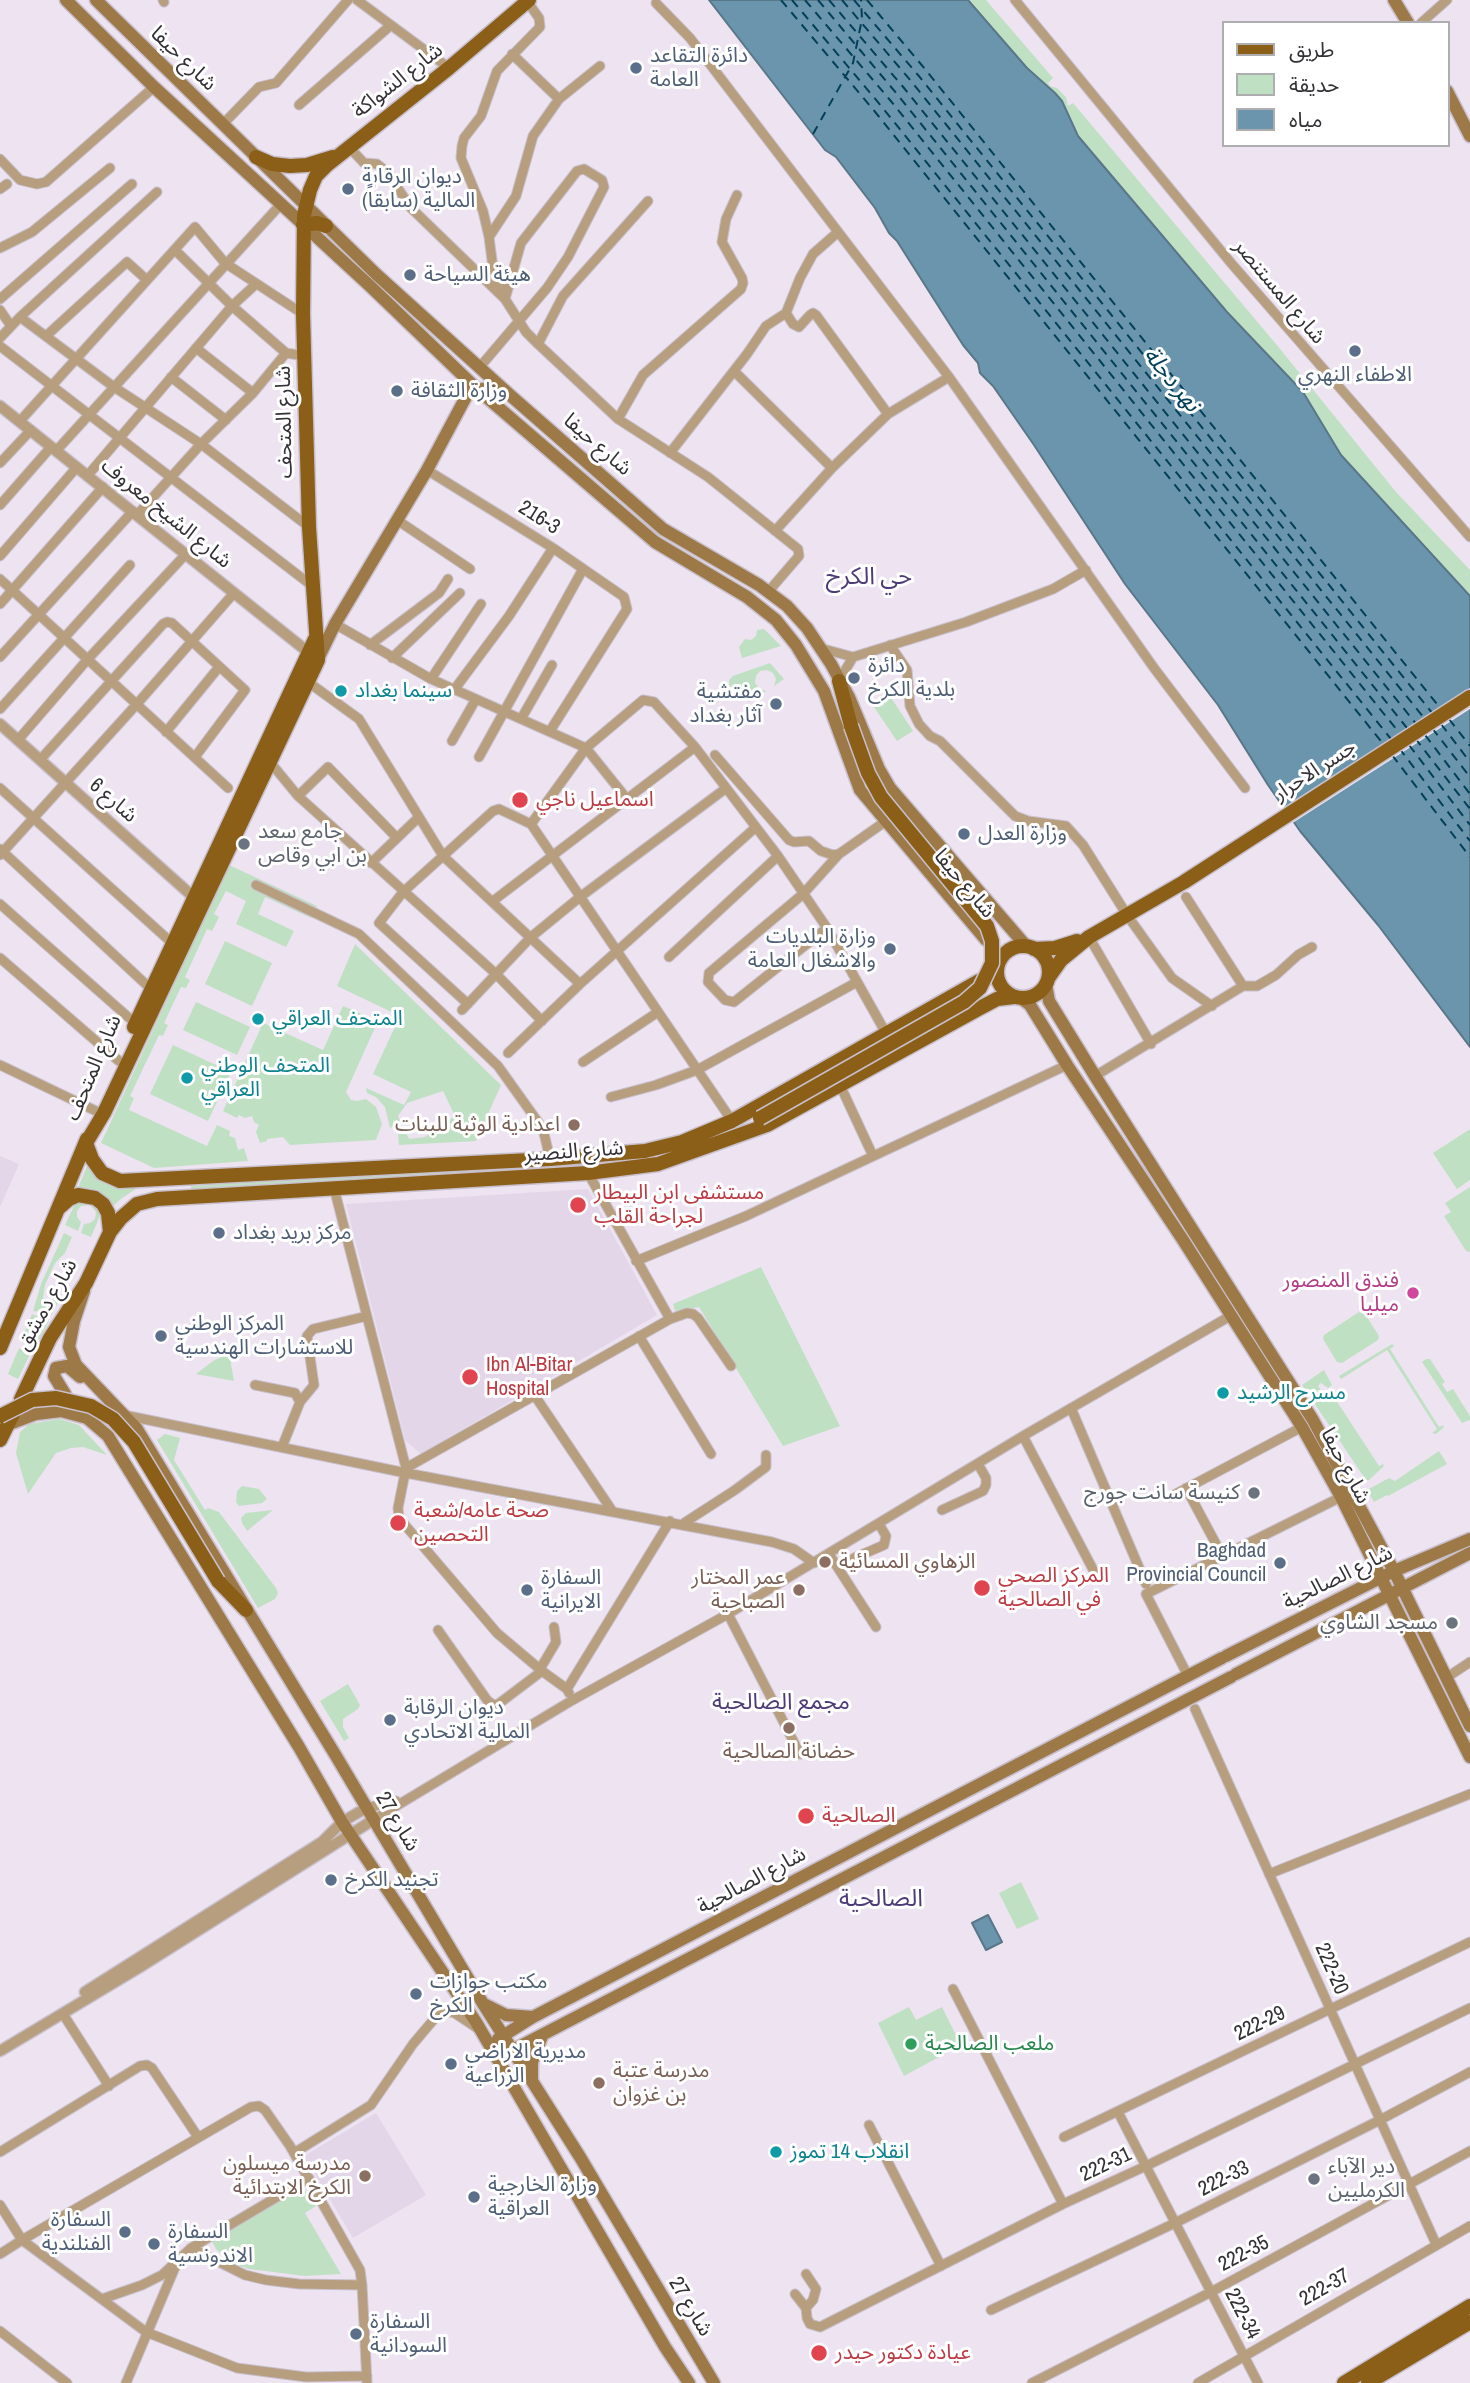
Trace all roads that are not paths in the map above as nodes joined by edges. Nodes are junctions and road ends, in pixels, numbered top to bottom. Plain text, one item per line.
1 (66, 0) edge
2 (96, 0) edge
3 (348, 0) edge
4 (357, 0) edge
5 (528, 0) edge
6 (1015, 0) edge
7 (1394, 0) edge
8 (1447, 0) edge
9 (656, 3) dead end
10 (1407, 21) edge
11 (1423, 21) edge
12 (391, 25) junction
13 (512, 54) junction
14 (600, 66) dead end
15 (449, 68) junction
16 (154, 87) junction
17 (1449, 95) edge
18 (559, 99) junction
19 (299, 105) dead end
20 (223, 124) junction
21 (1470, 136) edge
22 (345, 150) junction
23 (256, 157) junction
24 (0, 159) edge
25 (110, 168) dead end
26 (132, 184) dead end
27 (157, 192) dead end
28 (737, 195) dead end
29 (648, 201) dead end
30 (302, 202) junction
31 (285, 208) junction
32 (303, 225) junction
33 (326, 226) junction
34 (838, 232) junction
35 (489, 237) junction
36 (0, 248) edge
37 (175, 250) junction
38 (225, 263) junction
39 (147, 280) junction
40 (209, 282) junction
41 (256, 284) junction
42 (0, 299) edge
43 (505, 299) junction
44 (232, 306) junction
45 (0, 310) edge
46 (786, 313) junction
47 (303, 314) junction
48 (20, 317) junction
49 (519, 321) junction
50 (11, 326) junction
51 (46, 336) junction
52 (0, 338) edge
53 (538, 344) junction
54 (0, 346) edge
55 (196, 348) junction
56 (286, 353) junction
57 (464, 354) junction
58 (305, 356) junction
59 (76, 358) junction
60 (479, 368) junction
61 (734, 371) junction
62 (463, 376) junction
63 (171, 377) junction
64 (949, 377) junction
65 (51, 385) junction
66 (114, 387) junction
67 (477, 390) junction
68 (253, 393) junction
69 (510, 396) junction
70 (0, 406) edge
71 (146, 406) junction
72 (457, 413) junction
73 (888, 414) junction
74 (89, 415) junction
75 (226, 419) junction
76 (618, 419) junction
77 (20, 421) junction
78 (31, 430) junction
79 (119, 438) junction
80 (201, 444) junction
81 (54, 449) junction
82 (670, 453) junction
83 (0, 463) edge
84 (76, 467) junction
85 (832, 468) junction
86 (427, 470) junction
87 (88, 475) junction
88 (172, 478) junction
89 (103, 487) junction
90 (0, 505) edge
91 (135, 514) junction
92 (397, 520) junction
93 (309, 527) junction
94 (775, 531) junction
95 (1470, 537) edge
96 (554, 548) junction
97 (184, 555) junction
98 (0, 556) edge
99 (130, 565) dead end
100 (470, 569) dead end
101 (583, 569) junction
102 (1086, 570) junction
103 (0, 579) edge
104 (448, 579) dead end
105 (311, 585) junction
106 (12, 590) junction
107 (768, 592) junction
108 (234, 593) junction
109 (460, 593) dead end
110 (0, 604) edge
111 (481, 604) dead end
112 (38, 615) junction
113 (334, 626) junction
114 (315, 638) junction
115 (64, 639) junction
116 (192, 642) junction
117 (370, 645) junction
118 (890, 645) junction
119 (820, 648) junction
120 (313, 656) junction
121 (0, 657) edge
122 (853, 657) junction
123 (391, 658) junction
124 (87, 660) junction
125 (552, 665) dead end
126 (219, 667) junction
127 (430, 679) junction
128 (839, 681) junction
129 (112, 682) junction
130 (308, 682) junction
131 (454, 690) junction
132 (1470, 697) edge
133 (476, 699) junction
134 (136, 705) junction
135 (0, 709) edge
136 (502, 712) junction
137 (521, 719) junction
138 (0, 724) edge
139 (550, 731) junction
140 (166, 732) junction
141 (18, 740) junction
142 (452, 741) dead end
143 (695, 747) junction
144 (586, 748) junction
145 (715, 755) dead end
146 (195, 757) junction
147 (479, 757) dead end
148 (40, 760) junction
149 (270, 762) junction
150 (65, 784) junction
151 (228, 788) dead end
152 (0, 789) edge
153 (725, 789) junction
154 (1245, 789) dead end
155 (298, 796) junction
156 (627, 799) junction
157 (419, 817) junction
158 (33, 818) junction
159 (886, 821) junction
160 (531, 824) junction
161 (756, 827) junction
162 (397, 838) junction
163 (1, 852) edge
164 (839, 854) junction
165 (443, 856) junction
166 (552, 856) junction
167 (778, 856) junction
168 (371, 863) junction
169 (256, 885) dead end
170 (1185, 889) junction
171 (403, 892) junction
172 (803, 894) junction
173 (979, 894) junction
174 (580, 897) junction
175 (198, 901) junction
176 (493, 901) junction
177 (0, 904) edge
178 (961, 911) junction
179 (1127, 915) junction
180 (827, 928) junction
181 (531, 937) junction
182 (1088, 937) junction
183 (986, 940) dead end
184 (172, 943) junction
185 (1312, 947) dead end
186 (1030, 948) junction
187 (617, 952) junction
188 (669, 957) dead end
189 (0, 958) edge
190 (495, 973) junction
191 (990, 980) junction
192 (1047, 980) junction
193 (857, 982) junction
194 (580, 984) junction
195 (1243, 986) junction
196 (151, 989) junction
197 (1018, 998) junction
198 (1212, 1006) junction
199 (658, 1012) junction
200 (542, 1021) junction
201 (136, 1024) junction
202 (886, 1032) junction
203 (1151, 1044) junction
204 (508, 1053) dead end
205 (119, 1061) junction
206 (583, 1062) dead end
207 (0, 1065) edge
208 (1067, 1065) junction
209 (698, 1070) junction
210 (1095, 1076) junction
211 (840, 1085) junction
212 (611, 1097) dead end
213 (96, 1111) junction
214 (732, 1121) junction
215 (86, 1143) junction
216 (710, 1145) junction
217 (873, 1156) junction
218 (550, 1159) junction
219 (588, 1173) junction
220 (159, 1180) junction
221 (334, 1188) junction
222 (157, 1199) junction
223 (58, 1209) junction
224 (110, 1232) junction
225 (636, 1261) junction
226 (86, 1283) junction
227 (1232, 1315) junction
228 (366, 1316) junction
229 (670, 1319) junction
230 (639, 1336) junction
231 (0, 1348) edge
232 (731, 1366) dead end
233 (255, 1385) dead end
234 (65, 1394) dead end
235 (535, 1396) junction
236 (20, 1399) dead end
237 (107, 1399) junction
238 (300, 1402) junction
239 (76, 1406) dead end
240 (1071, 1408) junction
241 (123, 1415) junction
242 (6, 1418) edge
243 (87, 1418) junction
244 (156, 1424) junction
245 (1302, 1427) junction
246 (1023, 1436) junction
247 (143, 1439) junction
248 (0, 1440) edge
249 (282, 1447) junction
250 (711, 1454) dead end
251 (766, 1455) dead end
252 (978, 1464) junction
253 (406, 1470) junction
254 (1186, 1488) junction
255 (1170, 1497) dead end
256 (1341, 1497) junction
257 (942, 1510) dead end
258 (613, 1512) junction
259 (670, 1521) junction
260 (684, 1523) junction
261 (879, 1524) junction
262 (1470, 1539) edge
263 (1470, 1553) edge
264 (829, 1555) junction
265 (1223, 1557) junction
266 (854, 1559) dead end
267 (814, 1563) junction
268 (1394, 1570) junction
269 (1381, 1577) junction
270 (1098, 1578) dead end
271 (1146, 1584) dead end
272 (1402, 1588) junction
273 (1389, 1594) junction
274 (246, 1610) junction
275 (728, 1614) junction
276 (554, 1627) dead end
277 (876, 1627) dead end
278 (438, 1630) dead end
279 (1470, 1661) edge
280 (541, 1670) junction
281 (1188, 1675) junction
282 (1446, 1678) junction
283 (567, 1689) junction
284 (1201, 1692) junction
285 (571, 1701) junction
286 (1179, 1704) junction
287 (1195, 1709) junction
288 (1470, 1726) edge
289 (800, 1754) dead end
290 (1470, 1756) edge
291 (966, 1791) junction
292 (1470, 1794) edge
293 (975, 1811) junction
294 (370, 1814) junction
295 (342, 1822) junction
296 (351, 1835) junction
297 (1269, 1874) junction
298 (744, 1906) junction
299 (754, 1925) junction
300 (1470, 1942) edge
301 (953, 1989) dead end
302 (482, 2003) junction
303 (1470, 2008) edge
304 (1330, 2010) junction
305 (63, 2014) junction
306 (533, 2017) junction
307 (482, 2031) junction
308 (503, 2035) junction
309 (542, 2036) junction
310 (0, 2043) edge
311 (490, 2046) junction
312 (513, 2050) junction
313 (0, 2052) edge
314 (497, 2058) junction
315 (1355, 2064) junction
316 (1470, 2072) edge
317 (532, 2081) junction
318 (109, 2086) junction
319 (1118, 2112) junction
320 (1380, 2120) junction
321 (869, 2125) dead end
322 (198, 2137) junction
323 (1064, 2137) dead end
324 (1470, 2151) edge
325 (0, 2152) edge
326 (295, 2153) junction
327 (1146, 2166) junction
328 (309, 2178) junction
329 (1410, 2186) junction
330 (598, 2188) junction
331 (579, 2198) junction
332 (1063, 2204) junction
333 (0, 2205) edge
334 (1175, 2223) junction
335 (1470, 2225) edge
336 (22, 2240) junction
337 (1436, 2244) junction
338 (191, 2248) junction
339 (0, 2254) edge
340 (176, 2264) junction
341 (942, 2266) junction
342 (806, 2274) dead end
343 (362, 2285) junction
344 (1211, 2292) junction
345 (795, 2294) dead end
346 (102, 2299) junction
347 (1470, 2306) edge
348 (806, 2308) junction
349 (990, 2310) dead end
350 (1470, 2322) edge
351 (0, 2332) edge
352 (146, 2332) junction
353 (1244, 2356) junction
354 (367, 2379) edge
355 (67, 2383) edge
356 (126, 2383) edge
357 (689, 2383) edge
358 (713, 2383) edge
359 (1032, 2383) edge
360 (1198, 2383) edge
361 (1258, 2383) edge
362 (1344, 2383) edge
363 (1368, 2383) edge

1 - 16 main road, شارع حيفا
2 - 20 main road, شارع حيفا
3 - 20 street
4 - 12 street
5 - 13 street
5 - 15 main road, شارع الشواكة
6 - 95 street, شارع المستنصر
7 - 10 main road
8 - 11 street
9 - 34 street
12 - 15 street
12 - 19 street
13 - 18 street
13 - 35 street
14 - 18 street
15 - 22 main road, شارع الشواكة
16 - 24 street
16 - 31 main road, شارع حيفا
17 - 21 main road
18 - 35 street
20 - 23 main road, شارع حيفا
22 - 23 main road
22 - 30 main road, شارع الشواكة
22 - 43 street
23 - 30 main road, شارع حيفا
25 - 36 street
26 - 42 street
27 - 48 street
28 - 76 street
29 - 53 street
30 - 31 main road
30 - 32 main road, شارع المتحف
30 - 33 main road, شارع حيفا
31 - 32 main road, شارع حيفا
31 - 38 street
32 - 33 main road
32 - 47 main road, شارع المتحف
32 - 62 main road, شارع حيفا
33 - 57 main road, شارع حيفا
34 - 46 street
34 - 64 street
35 - 43 street
37 - 38 street
37 - 39 street
37 - 40 street
38 - 40 street
38 - 41 street
39 - 51 street
39 - 59 street
40 - 44 street
40 - 66 street
41 - 44 street
41 - 47 street
43 - 49 street
43 - 49 street
44 - 55 street
44 - 56 street
45 - 50 street
46 - 61 street
46 - 73 street
47 - 58 main road, شارع المتحف
48 - 50 street
48 - 51 street
49 - 53 street
49 - 60 street
50 - 52 street
51 - 59 street
53 - 76 street
54 - 65 street
55 - 63 street
55 - 68 street
56 - 58 street
56 - 68 street
57 - 60 main road, شارع حيفا
57 - 62 main road
58 - 93 main road, شارع المتحف
59 - 65 street
59 - 66 street
60 - 69 main road, شارع حيفا
61 - 82 street
61 - 85 street
62 - 67 main road, شارع حيفا
62 - 72 main road
63 - 71 street
63 - 75 street
64 - 73 street
64 - 102 street
65 - 74 street
65 - 77 street
66 - 71 street
66 - 74 street
67 - 69 main road
67 - 72 main road, شارع المتحف
67 - 159 main road, شارع حيفا
68 - 75 street
69 - 107 main road, شارع حيفا
70 - 77 street, شارع الشيخ معروف
71 - 79 street
71 - 80 street
72 - 86 main road, شارع المتحف
73 - 85 street
74 - 79 street
74 - 81 street
75 - 80 street
76 - 82 street
77 - 78 street, شارع الشيخ معروف
78 - 81 street, شارع الشيخ معروف
78 - 83 street
79 - 87 street
79 - 88 street
80 - 88 street
80 - 93 street
81 - 84 street, شارع الشيخ معروف
81 - 90 street
82 - 94 street
84 - 87 street, شارع الشيخ معروف
84 - 98 street
85 - 94 street
86 - 92 main road, شارع المتحف
86 - 96 street, 216-3
87 - 89 street, شارع الشيخ معروف
88 - 91 street
88 - 105 street
89 - 91 street, شارع الشيخ معروف
89 - 106 street
91 - 97 street, شارع الشيخ معروف
91 - 112 street
92 - 100 street
92 - 113 main road, شارع المتحف
93 - 105 main road, شارع المتحف
94 - 107 street
96 - 101 street, 216-3
96 - 131 street
97 - 108 street, شارع الشيخ معروف
97 - 124 street
99 - 115 street
101 - 136 street
101 - 139 street, 216-3
102 - 118 street
102 - 154 street
103 - 106 street
104 - 117 street
105 - 114 main road, شارع المتحف
106 - 110 street
106 - 112 street
107 - 119 main road, شارع حيفا
108 - 116 street
108 - 120 street, شارع الشيخ معروف
109 - 123 street
111 - 127 street
112 - 115 street
112 - 121 street
113 - 114 main road
113 - 117 street
113 - 120 main road, شارع المتحف
114 - 120 main road, شارع المتحف
115 - 124 street
115 - 135 street
116 - 126 street
116 - 129 street
116 - 134 street
117 - 123 street
118 - 122 street
118 - 179 street
119 - 122 street
119 - 128 main road, شارع حيفا
120 - 130 main road, شارع المتحف
120 - 175 main road, شارع المتحف
122 - 128 street
123 - 127 street
124 - 129 street
124 - 141 street
125 - 137 street
126 - 140 street
126 - 146 street
127 - 131 street
128 - 173 main road, شارع حيفا
128 - 216 main road, bridge
129 - 134 street
129 - 148 street
130 - 149 main road, شارع المتحف
130 - 157 street
131 - 133 street
132 - 170 main road, جسر الاحرار
133 - 136 street
133 - 142 street
134 - 140 street
134 - 150 street
136 - 137 street
136 - 147 street
137 - 139 street
138 - 141 street, شارع 6
139 - 144 street
140 - 146 street
141 - 148 street, شارع 6
143 - 144 street
143 - 153 street
143 - 156 street
144 - 156 street
144 - 160 street
145 - 164 street
146 - 151 street
148 - 150 street, شارع 6
149 - 155 street
149 - 175 main road, شارع المتحف
150 - 158 street
150 - 175 street, شارع 6
152 - 158 street
153 - 161 street
153 - 174 street
155 - 162 street
155 - 168 street
156 - 166 street
157 - 162 street
157 - 165 street
158 - 163 street
158 - 184 street
159 - 164 street
159 - 178 main road, شارع حيفا
160 - 165 street
160 - 166 street
161 - 167 street
161 - 187 street
162 - 168 street
163 - 196 street
164 - 172 street
165 - 171 street
165 - 176 street
166 - 174 street
166 - 176 street
167 - 172 street
167 - 188 street
168 - 171 street
169 - 218 street
170 - 179 main road, جسر الاحرار
170 - 195 street
171 - 190 street
171 - 190 street
172 - 180 street
172 - 180 street
173 - 178 main road
173 - 186 main road, شارع حيفا
174 - 181 street
174 - 187 street
175 - 184 main road, شارع المتحف
175 - 215 main road, شارع المتحف
176 - 181 street
177 - 201 street
178 - 183 main road, شارع حيفا
179 - 182 main road, جسر الاحرار
179 - 198 street
180 - 193 street
181 - 190 street
181 - 194 street
182 - 186 main road
182 - 192 main road
182 - 203 street
184 - 196 main road, شارع المتحف
185 - 195 street
186 - 191 main road
186 - 192 main road
187 - 194 street
187 - 199 street
189 - 205 street
190 - 200 street
191 - 197 main road
191 - 202 main road, شارع النصیر
192 - 197 main road
192 - 210 main road, شارع حيفا
193 - 202 street
193 - 209 street
194 - 200 street
195 - 198 street
196 - 201 main road, شارع المتحف
197 - 208 main road, شارع حيفا
197 - 211 main road, شارع النصیر
198 - 203 street
199 - 206 street
199 - 209 street
200 - 204 street
201 - 205 main road, شارع المتحف
202 - 214 main road, شارع النصیر
203 - 210 street
205 - 213 main road, شارع المتحف
207 - 213 street
208 - 217 street
208 - 227 main road, شارع حيفا
209 - 212 street
209 - 214 street
210 - 268 main road, شارع حيفا
211 - 216 main road, شارع النصیر
211 - 217 street
213 - 215 main road, شارع المتحف
214 - 218 main road, شارع النصیر
215 - 220 main road, شارع النصیر
215 - 223 main road, شارع دمشق
216 - 219 main road, شارع النصیر
217 - 225 street
218 - 220 main road, شارع النصیر
219 - 221 main road, شارع النصیر
219 - 225 street
220 - 222 main road
221 - 222 main road, شارع النصیر
221 - 228 street
222 - 224 main road, شارع النصیر
223 - 224 main road
223 - 231 main road, شارع دمشق
224 - 226 main road, شارع دمشق
225 - 229 street
226 - 236 main road, شارع دمشق
226 - 237 main road, شارع 27
227 - 240 street
227 - 245 main road, شارع حيفا
228 - 238 street
228 - 253 street
229 - 230 street
229 - 232 street
230 - 235 street
230 - 250 street
233 - 238 street
234 - 237 main road
235 - 253 street
235 - 258 street
237 - 241 main road, شارع 27
238 - 249 street
239 - 243 main road, شارع 27
240 - 246 street
240 - 271 street
241 - 244 street
241 - 247 main road, شارع 27
242 - 243 main road
242 - 248 main road
242 - 274 main road, bridge
243 - 295 main road, شارع 27
244 - 247 street
244 - 249 street
245 - 254 street
245 - 256 main road, شارع حيفا
246 - 252 street
246 - 270 street
247 - 274 main road, شارع 27
249 - 253 street
251 - 260 street
252 - 257 street
252 - 261 street
253 - 258 street
253 - 280 street
254 - 255 street
254 - 265 street
256 - 265 street
256 - 269 main road, شارع حيفا
258 - 259 street
259 - 260 street
259 - 283 street
260 - 267 street
261 - 264 street
261 - 266 street
262 - 268 main road, شارع الصالحية
263 - 272 main road, شارع الصالحية
264 - 267 street
264 - 277 street
265 - 281 street
267 - 275 street
268 - 269 main road, شارع الصالحية
268 - 272 main road, شارع حيفا
269 - 273 main road, شارع حيفا
269 - 281 main road, شارع الصالحية
272 - 273 main road, شارع الصالحية
272 - 282 main road, شارع حيفا
273 - 284 main road, شارع الصالحية
273 - 290 main road, شارع حيفا
274 - 294 main road, شارع 27
275 - 285 street
275 - 289 street
276 - 280 street
278 - 280 street
279 - 282 street
280 - 283 street
281 - 291 main road, شارع الصالحية
282 - 288 main road, شارع حيفا
283 - 285 street
284 - 286 main road, شارع الصالحية
284 - 287 street
285 - 294 street
286 - 287 street
286 - 293 main road, شارع الصالحية
287 - 297 street, 222-20
291 - 293 main road
291 - 298 main road, شارع الصالحية
292 - 297 street
293 - 299 main road, شارع الصالحية
294 - 295 street
294 - 296 street
294 - 302 main road, شارع 27
295 - 296 main road, شارع 27
295 - 310 street
296 - 305 street
296 - 307 main road, شارع 27
297 - 304 street, 222-20
298 - 299 main road
298 - 306 main road, شارع الصالحية
299 - 309 main road, شارع الصالحية
300 - 304 street, 222-29
301 - 332 street
302 - 306 main road
302 - 308 main road, شارع 27
303 - 315 street, 222-31
304 - 315 street, 222-20
304 - 319 street, 222-29
305 - 313 street
305 - 318 street
306 - 308 main road, شارع الصالحية
307 - 311 main road, شارع 27
307 - 326 street
308 - 311 main road, شارع الصالحية
308 - 312 main road, شارع 27
309 - 312 main road, شارع الصالحية
309 - 317 main road
311 - 314 main road, شارع 27
312 - 314 main road, شارع الصالحية
312 - 317 main road, شارع 27
314 - 331 main road, شارع 27
315 - 320 street, 222-20
315 - 327 street, 222-31
316 - 320 street, 222-33
317 - 330 main road, شارع 27
318 - 322 street
318 - 325 street
319 - 323 street, 222-29
319 - 327 street, 222-34
320 - 329 street, 222-20
320 - 334 street, 222-33
321 - 341 street
322 - 326 street
322 - 336 street
324 - 329 street, 222-35
326 - 328 street
327 - 332 street, 222-31
327 - 334 street, 222-34
328 - 338 street
328 - 343 street
329 - 337 street, 222-20
329 - 344 street, 222-35
330 - 331 main road
330 - 358 main road, شارع 27
331 - 357 main road, شارع 27
332 - 341 street, 222-31
333 - 336 street
334 - 344 street, 222-34
334 - 349 street, 222-33
335 - 337 street, 222-37
336 - 339 street
336 - 346 street
337 - 353 street, 222-37
338 - 340 street
338 - 343 street
340 - 346 street
340 - 352 street
341 - 348 street, 222-31
342 - 348 street
343 - 354 street
344 - 353 street, 222-34
344 - 359 street, 222-35
345 - 348 street
346 - 352 street
347 - 362 main road
350 - 363 main road
351 - 355 street
352 - 354 street
352 - 356 street
353 - 360 street, 222-37
353 - 361 street, 222-34

